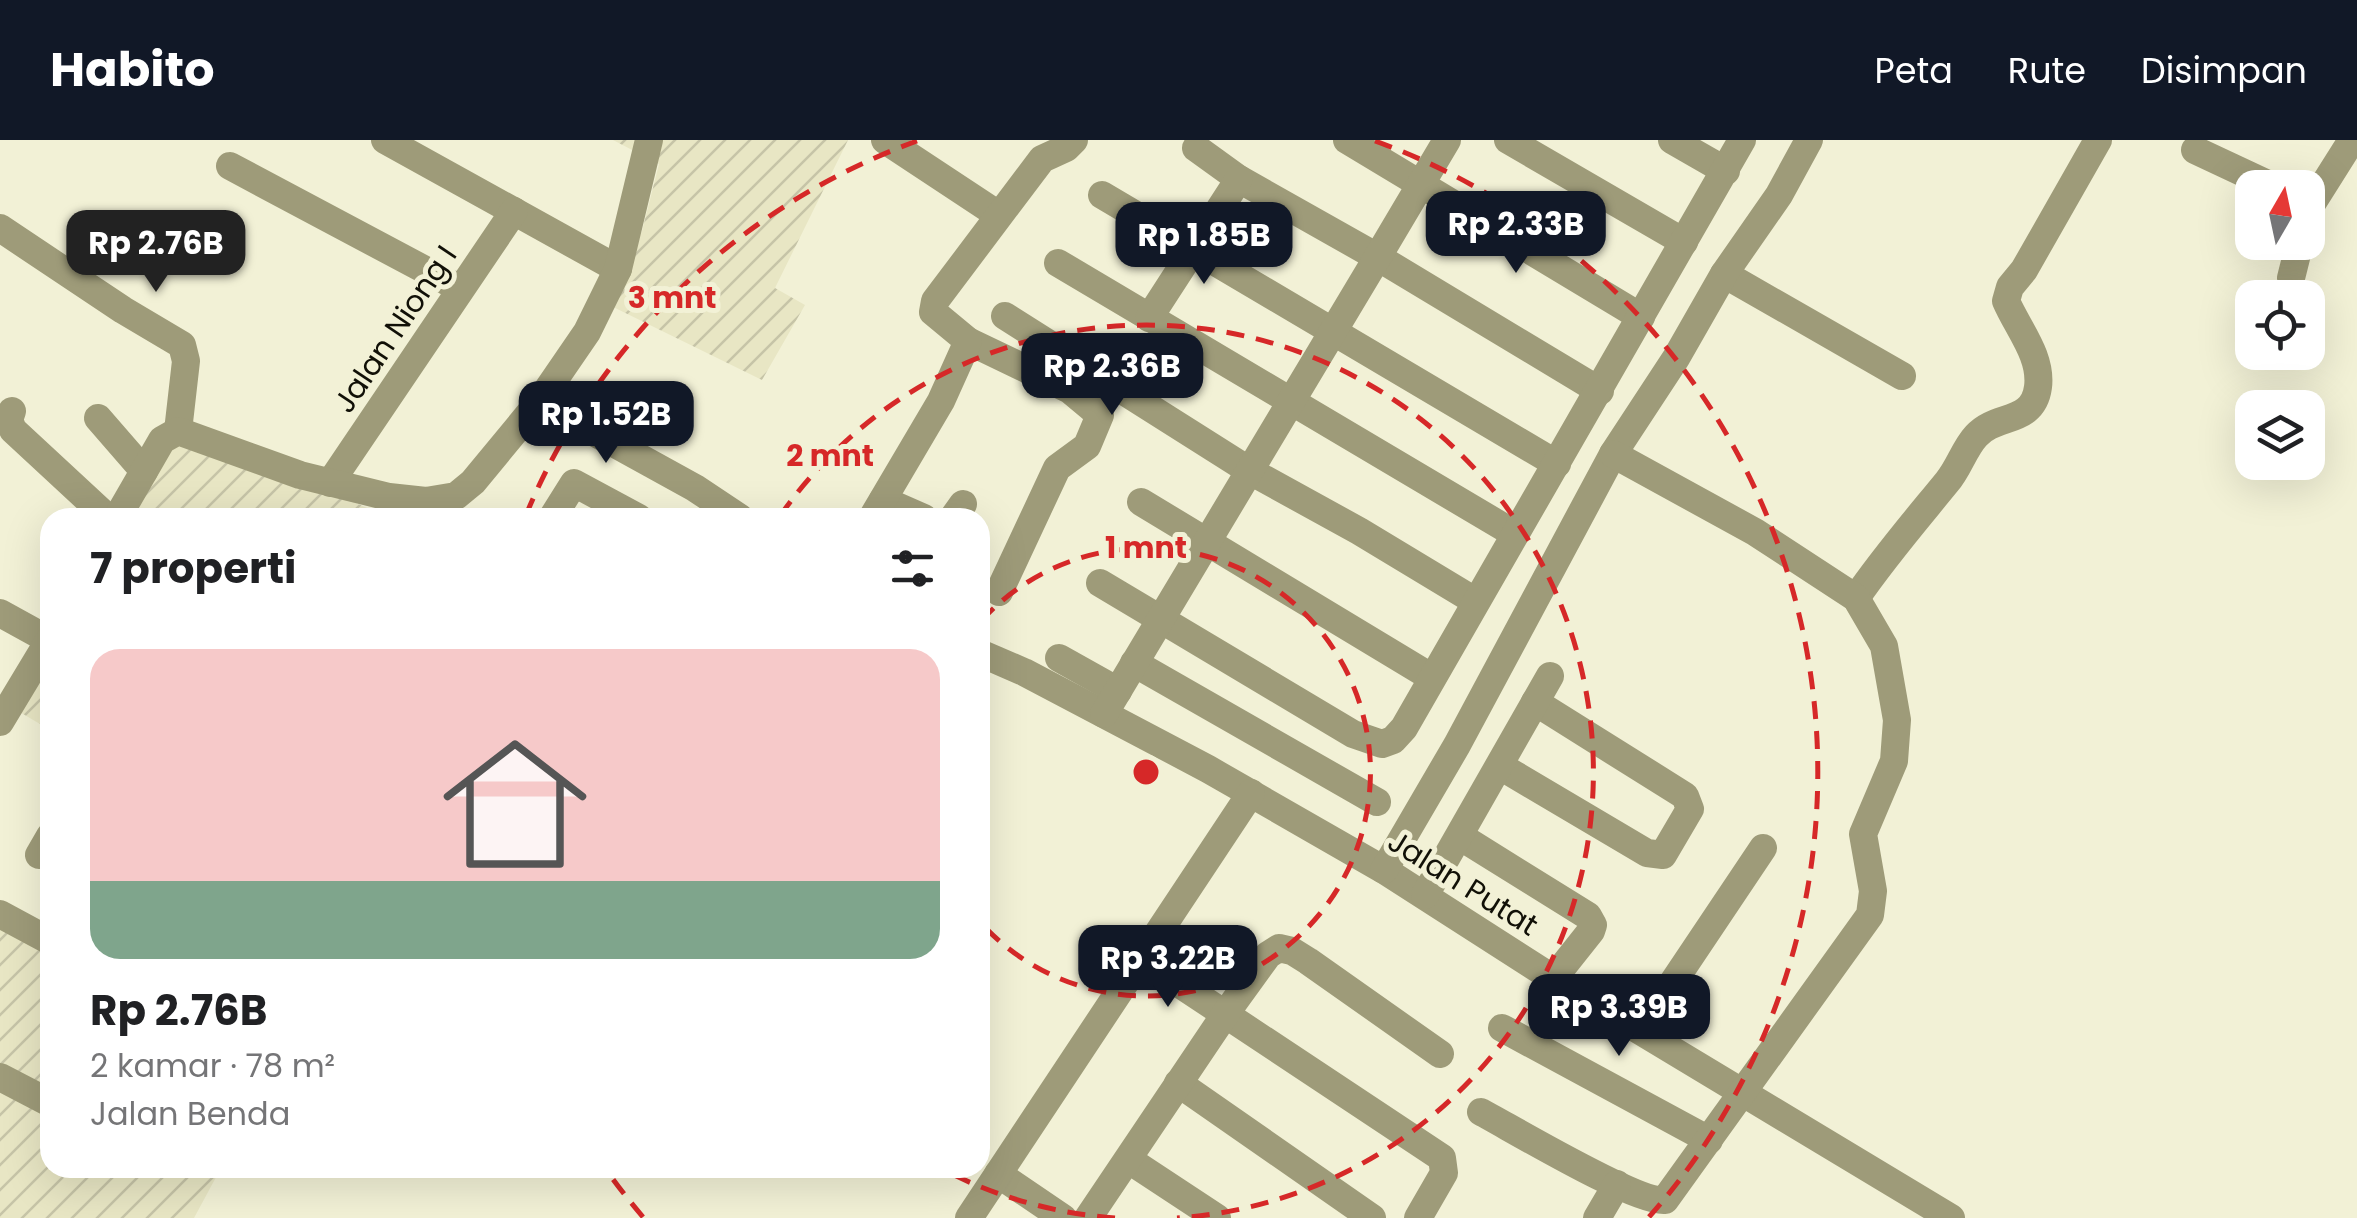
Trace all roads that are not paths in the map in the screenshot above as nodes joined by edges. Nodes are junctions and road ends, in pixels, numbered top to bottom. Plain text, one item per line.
1 (385, 140) edge
2 (649, 140) edge
3 (885, 140) edge
4 (1074, 140) edge
5 (1347, 140) edge
6 (1446, 140) edge
7 (1508, 140) edge
8 (1672, 140) edge
9 (1742, 140) edge
10 (1809, 140) edge
11 (2098, 140) edge
12 (2352, 140) edge
13 (1196, 148) dead end
14 (2195, 150) dead end
15 (230, 166) dead end
16 (2238, 170) edge
17 (1726, 171) junction
18 (1239, 178) junction
19 (2325, 182) edge
20 (1420, 185) junction
21 (1102, 195) dead end
22 (514, 211) junction
23 (998, 214) junction
24 (0, 228) edge
25 (1684, 242) junction
26 (1193, 248) junction
27 (1378, 258) junction
28 (2295, 260) edge
29 (1058, 264) dead end
30 (618, 268) junction
31 (1724, 274) junction
32 (2290, 278) dead end
33 (459, 288) junction
34 (1006, 316) dead end
35 (1641, 317) junction
36 (1149, 318) junction
37 (1334, 330) junction
38 (968, 342) junction
39 (1902, 376) dead end
40 (1600, 392) junction
41 (539, 402) junction
42 (1292, 404) junction
43 (12, 411) dead end
44 (98, 418) dead end
45 (178, 431) junction
46 (1613, 454) junction
47 (1557, 464) junction
48 (144, 471) junction
49 (1250, 471) junction
50 (330, 483) junction
51 (1141, 502) dead end
52 (452, 507) edge
53 (97, 508) edge
54 (124, 508) edge
55 (558, 508) edge
56 (621, 508) edge
57 (718, 508) edge
58 (878, 508) edge
59 (1516, 534) junction
60 (1205, 542) junction
61 (1100, 583) dead end
62 (998, 592) dead end
63 (1856, 598) junction
64 (1475, 601) junction
65 (0, 613) edge
66 (1159, 619) junction
67 (40, 634) edge
68 (40, 656) edge
69 (990, 657) edge
70 (1059, 658) dead end
71 (1134, 663) junction
72 (1550, 676) dead end
73 (1430, 677) junction
74 (1111, 702) junction
75 (1536, 702) junction
76 (0, 722) edge
77 (1500, 766) junction
78 (1251, 793) junction
79 (1377, 802) dead end
80 (1461, 837) junction
81 (1764, 848) dead end
82 (1384, 870) junction
83 (1426, 895) junction
84 (0, 914) edge
85 (40, 936) edge
86 (1142, 959) junction
87 (1564, 966) dead end
88 (1226, 1013) junction
89 (1502, 1028) dead end
90 (1641, 1030) junction
91 (1440, 1054) dead end
92 (0, 1077) edge
93 (1178, 1083) junction
94 (1742, 1094) junction
95 (40, 1098) edge
96 (1482, 1112) dead end
97 (1708, 1140) junction
98 (1128, 1160) junction
99 (998, 1174) junction
100 (1617, 1184) junction
101 (969, 1218) edge
102 (1063, 1218) edge
103 (1088, 1218) edge
104 (1217, 1218) edge
105 (1372, 1218) edge
106 (1418, 1218) edge
107 (1597, 1218) edge
108 (1951, 1218) edge

1 - 22 street
2 - 30 street
3 - 23 street
4 - 23 street
5 - 20 street
6 - 20 street
7 - 25 street
8 - 17 street
9 - 17 street
10 - 31 street
11 - 63 street
12 - 19 street
13 - 18 street
14 - 16 street
15 - 33 street
17 - 25 street
18 - 26 street
18 - 27 street
20 - 27 street
20 - 35 street
21 - 26 street
22 - 30 street
22 - 33 street, Jalan Niong I
23 - 38 street
24 - 45 street
25 - 35 street
26 - 36 street
26 - 37 street
27 - 37 street
27 - 40 street
28 - 32 street
29 - 36 street
30 - 41 street
31 - 39 street
31 - 46 street
33 - 50 street, Jalan Niong I
34 - 49 street
35 - 40 street
36 - 42 street
37 - 42 street
37 - 47 street
38 - 58 street
38 - 62 street
40 - 47 street
41 - 52 street
41 - 57 street
42 - 49 street
42 - 59 street
43 - 53 street
44 - 48 street
45 - 48 street
45 - 50 street
46 - 63 street
46 - 82 street
47 - 59 street
48 - 54 street
49 - 60 street
49 - 64 street
50 - 52 street
51 - 60 street
55 - 56 street
59 - 64 street
60 - 66 street
60 - 73 street
61 - 66 street
63 - 94 street
64 - 73 street
65 - 67 street
66 - 71 street
66 - 73 street
68 - 76 street
69 - 74 street, Jalan Putat
70 - 74 street
71 - 74 street
71 - 79 street
72 - 75 street
74 - 78 street, Jalan Putat
75 - 77 street
75 - 77 street
77 - 80 street
78 - 82 street, Jalan Putat
78 - 86 street
80 - 83 street
80 - 87 street
81 - 90 street
82 - 83 street, Jalan Putat
83 - 90 street, Jalan Putat
84 - 85 street
86 - 88 street
86 - 99 street
88 - 91 street
88 - 93 street
88 - 106 street
89 - 97 street
90 - 94 street, Jalan Putat
92 - 95 street
93 - 98 street
93 - 105 street
94 - 97 street
94 - 108 street, Jalan Putat
96 - 100 street
97 - 100 street
98 - 103 street
98 - 104 street
99 - 101 street
99 - 102 street
100 - 107 street

